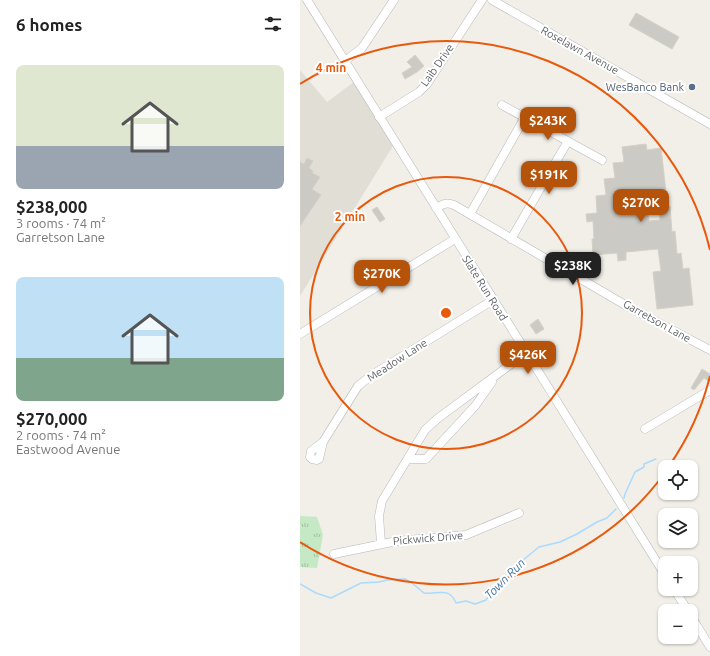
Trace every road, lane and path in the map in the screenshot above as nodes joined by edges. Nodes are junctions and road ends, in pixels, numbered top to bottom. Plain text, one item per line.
1 (306, 0) edge
2 (394, 0) edge
3 (482, 0) edge
4 (492, 0) edge
5 (345, 61) junction
6 (502, 105) dead end
7 (379, 117) junction
8 (525, 117) junction
9 (710, 124) edge
10 (568, 141) junction
11 (602, 160) dead end
12 (436, 208) junction
13 (470, 214) junction
14 (455, 238) junction
15 (511, 239) junction
16 (493, 300) junction
17 (300, 334) edge
18 (710, 350) edge
19 (526, 353) junction
20 (496, 376) junction
21 (710, 390) edge
22 (645, 429) dead end
23 (323, 442) dead end
24 (408, 459) junction
25 (519, 514) dead end
26 (381, 543) junction
27 (334, 554) dead end
28 (658, 564) edge
29 (698, 627) edge
30 (710, 647) edge

1 - 5 street, Slate Run Road
2 - 5 street
3 - 7 street, Laib Drive
4 - 9 street, Roselawn Avenue
5 - 7 street, Slate Run Road
6 - 8 street
7 - 12 street, Slate Run Road
8 - 10 street
8 - 13 street
10 - 11 street
10 - 15 street
12 - 13 street, Garretson Lane
12 - 14 street, Slate Run Road
13 - 15 street, Garretson Lane
14 - 16 street, Slate Run Road
14 - 17 street
15 - 18 street, Garretson Lane
16 - 19 street, Slate Run Road
16 - 23 street, Meadow Lane
19 - 20 street, Pickwick Drive
19 - 28 street, Slate Run Road
20 - 24 street, Pickwick Drive
20 - 24 street, Pickwick Drive
21 - 22 street
24 - 26 street, Pickwick Drive
25 - 26 street, Pickwick Drive
26 - 27 street, Pickwick Drive
29 - 30 street

